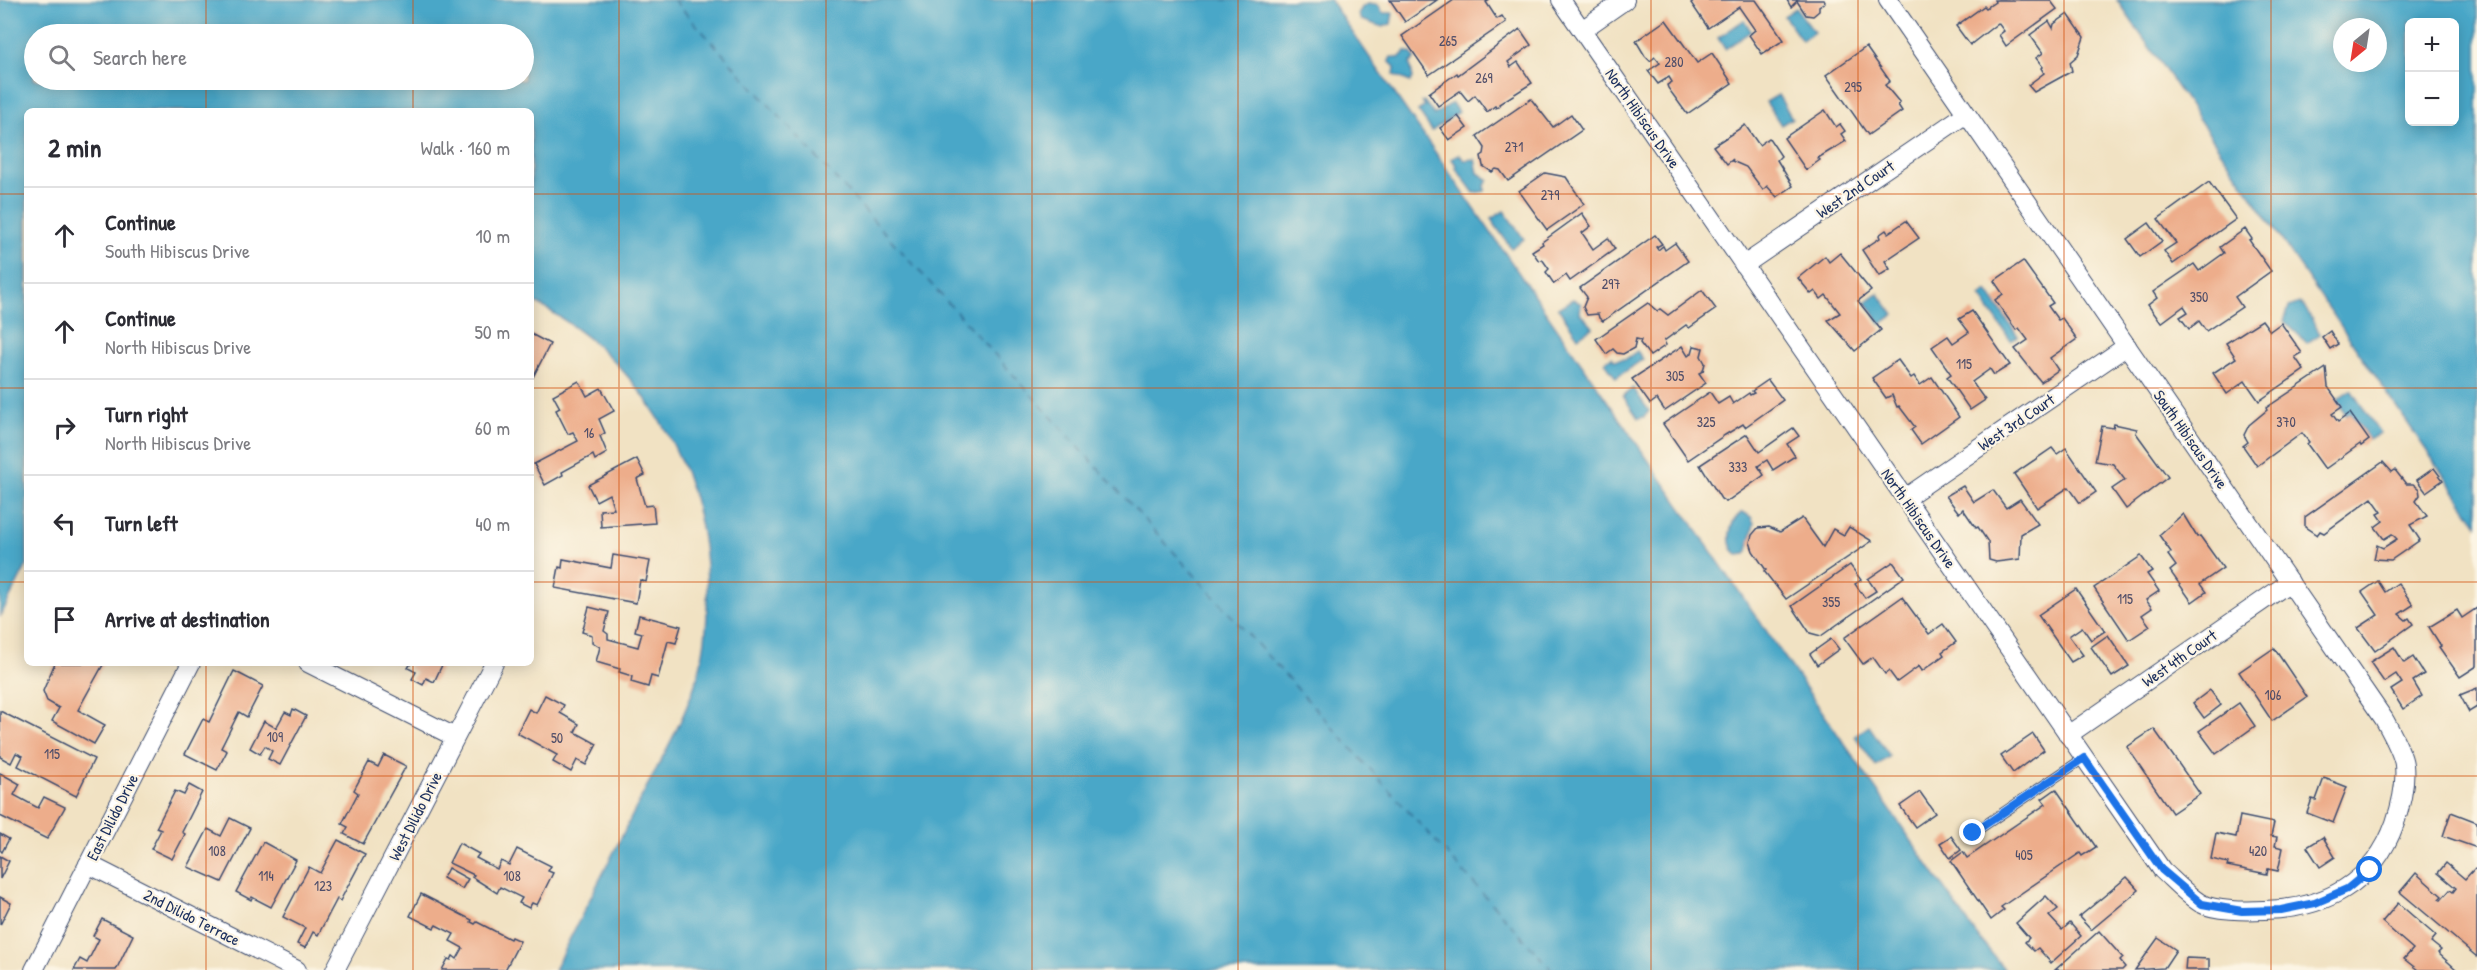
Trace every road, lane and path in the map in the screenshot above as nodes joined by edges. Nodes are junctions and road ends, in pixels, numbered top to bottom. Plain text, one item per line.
1 (1561, 0) edge
2 (1625, 0) edge
3 (1888, 0) edge
4 (1582, 30) junction
5 (1966, 114) junction
6 (1744, 265) junction
7 (2127, 346) junction
8 (1905, 498) junction
9 (2290, 582) junction
10 (189, 666) edge
11 (314, 666) edge
12 (492, 666) edge
13 (2068, 735) junction
14 (455, 737) junction
15 (2084, 758) junction
16 (1973, 833) dead end
17 (88, 864) junction
18 (2347, 889) joint
19 (34, 970) edge
20 (297, 970) edge
21 (336, 970) edge

1 - 4 street, North Hibiscus Drive
2 - 4 street
3 - 5 street, South Hibiscus Drive
4 - 6 street, North Hibiscus Drive
5 - 6 street, West 2nd Court
5 - 7 street, South Hibiscus Drive
6 - 8 street, North Hibiscus Drive
7 - 8 street, West 3rd Court
7 - 9 street, South Hibiscus Drive
8 - 13 street, North Hibiscus Drive
9 - 13 street, West 4th Court
9 - 18 street, South Hibiscus Drive
10 - 17 street, East Dilido Drive
11 - 14 street
12 - 14 street, West Dilido Drive
13 - 15 street, North Hibiscus Drive
14 - 21 street, West Dilido Drive
15 - 16 lane
15 - 18 street, North Hibiscus Drive
17 - 19 street, East Dilido Drive
17 - 20 street, 2nd Dilido Terrace

